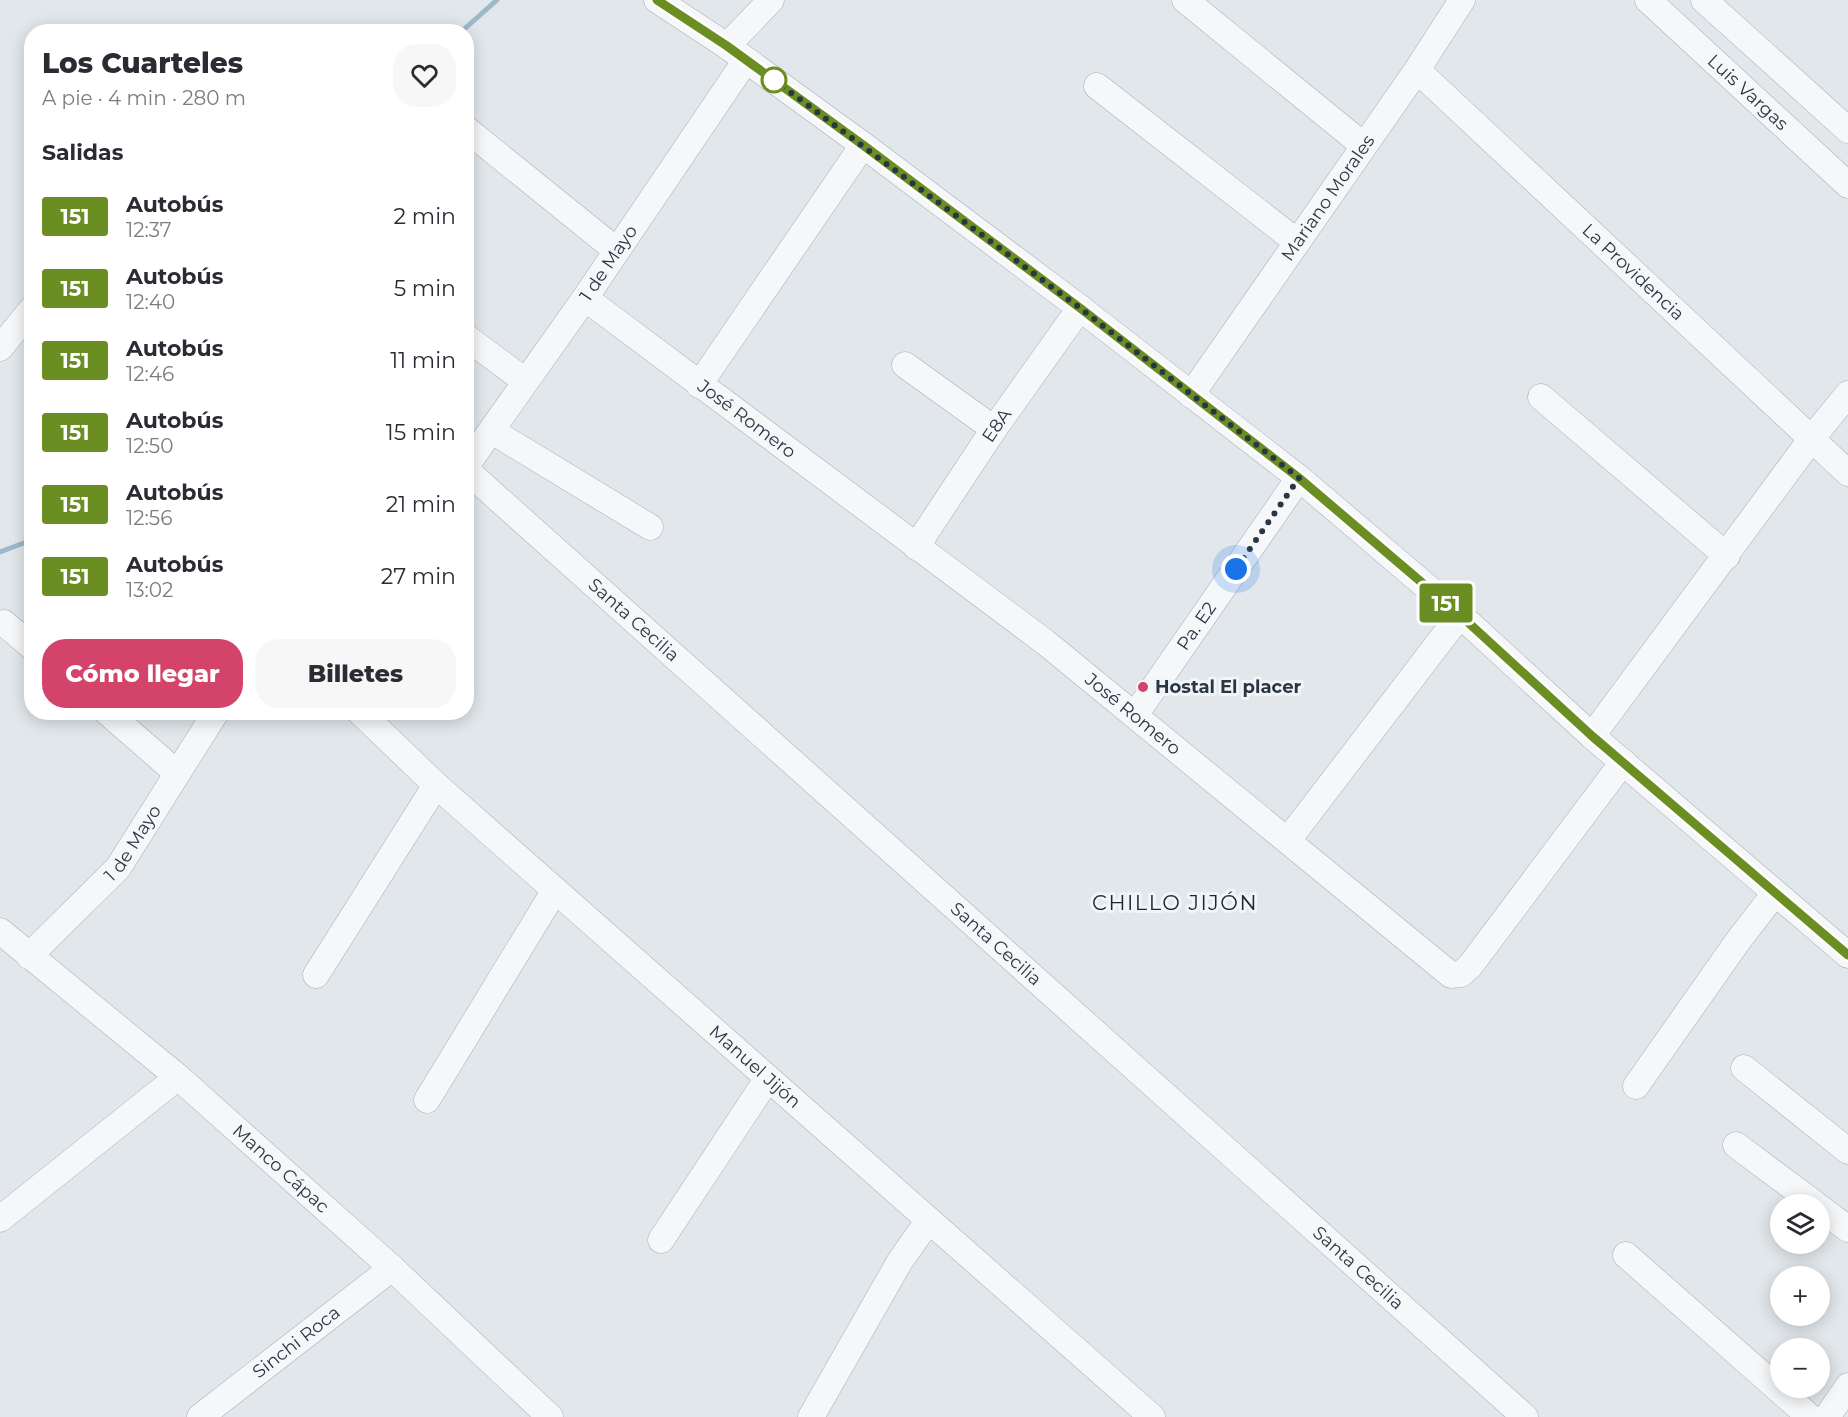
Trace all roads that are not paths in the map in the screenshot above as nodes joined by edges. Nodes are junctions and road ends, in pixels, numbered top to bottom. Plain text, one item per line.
1 (657, 0) edge
2 (771, 0) edge
3 (1185, 0) edge
4 (1462, 0) edge
5 (1648, 0) edge
6 (1704, 0) edge
7 (737, 53) junction
8 (1417, 70) junction
9 (1097, 86) dead end
10 (1848, 130) edge
11 (474, 135) edge
12 (863, 145) junction
13 (1364, 145) junction
14 (1848, 184) edge
15 (1297, 242) junction
16 (616, 250) junction
17 (585, 298) junction
18 (1080, 308) junction
19 (24, 319) edge
20 (474, 344) edge
21 (0, 348) edge
22 (905, 365) dead end
23 (525, 381) junction
24 (699, 385) junction
25 (1848, 394) edge
26 (1191, 395) junction
27 (1541, 397) dead end
28 (994, 429) junction
29 (492, 431) junction
30 (1812, 438) junction
31 (474, 457) edge
32 (1848, 473) edge
33 (474, 475) edge
34 (1299, 478) junction
35 (650, 527) dead end
36 (916, 547) junction
37 (1727, 556) junction
38 (1460, 615) junction
39 (4, 623) dead end
40 (24, 640) edge
41 (1135, 715) junction
42 (116, 720) edge
43 (211, 720) edge
44 (368, 720) edge
45 (1592, 736) junction
46 (1623, 762) junction
47 (177, 773) junction
48 (436, 785) junction
49 (1288, 840) junction
50 (555, 890) junction
51 (1775, 893) junction
52 (0, 931) edge
53 (1848, 955) edge
54 (29, 956) junction
55 (316, 975) dead end
56 (1744, 1068) dead end
57 (178, 1077) junction
58 (768, 1078) junction
59 (1636, 1086) dead end
60 (427, 1100) dead end
61 (1736, 1145) dead end
62 (1848, 1151) edge
63 (1802, 1194) edge
64 (1830, 1216) edge
65 (0, 1219) edge
66 (929, 1220) junction
67 (1848, 1229) edge
68 (661, 1240) dead end
69 (1626, 1255) dead end
70 (392, 1268) junction
71 (1848, 1386) edge
72 (200, 1417) edge
73 (550, 1417) edge
74 (811, 1417) edge
75 (1152, 1417) edge
76 (1525, 1417) edge
77 (1810, 1417) edge
78 (1827, 1417) edge

1 - 7 street
2 - 7 street, 1 de Mayo
3 - 13 street
4 - 8 street, Mariano Morales
5 - 14 street, Luis Vargas
6 - 10 street
7 - 12 street
7 - 16 street, 1 de Mayo
8 - 13 street, Mariano Morales
8 - 30 street, La Providencia
9 - 15 street
11 - 16 street
12 - 18 street
12 - 24 street
13 - 15 street, Mariano Morales
15 - 26 street, Mariano Morales
16 - 17 street, 1 de Mayo
17 - 23 street, 1 de Mayo
17 - 24 street, José Romero
18 - 26 street
18 - 28 street, E8A
19 - 21 street
20 - 23 street
22 - 28 street
23 - 29 street, 1 de Mayo
24 - 36 street, José Romero
25 - 30 street
26 - 34 street
27 - 37 street
28 - 36 street, E8A
29 - 31 street, 1 de Mayo
29 - 35 street
30 - 32 street, La Providencia
30 - 37 street
33 - 76 street, Santa Cecilia
34 - 38 street
34 - 41 street, Pa. E2
36 - 41 street, José Romero
37 - 45 street
38 - 45 street
38 - 49 street
39 - 40 street
41 - 49 street, José Romero
42 - 47 street
43 - 47 street, 1 de Mayo
44 - 48 street, Manuel Jijón
45 - 46 street
46 - 49 street, José Romero
46 - 51 street
47 - 54 street, 1 de Mayo
48 - 50 street, Manuel Jijón
48 - 55 street
50 - 58 street, Manuel Jijón
50 - 60 street
51 - 53 street
51 - 59 street
52 - 54 street, Manco Cápac
54 - 57 street, Manco Cápac
56 - 62 street
57 - 65 street
57 - 70 street, Manco Cápac
58 - 66 street, Manuel Jijón
58 - 68 street
61 - 63 street
64 - 67 street
66 - 74 street
66 - 75 street, Manuel Jijón
69 - 77 street
70 - 72 street, Sinchi Roca
70 - 73 street, Manco Cápac
71 - 78 street

